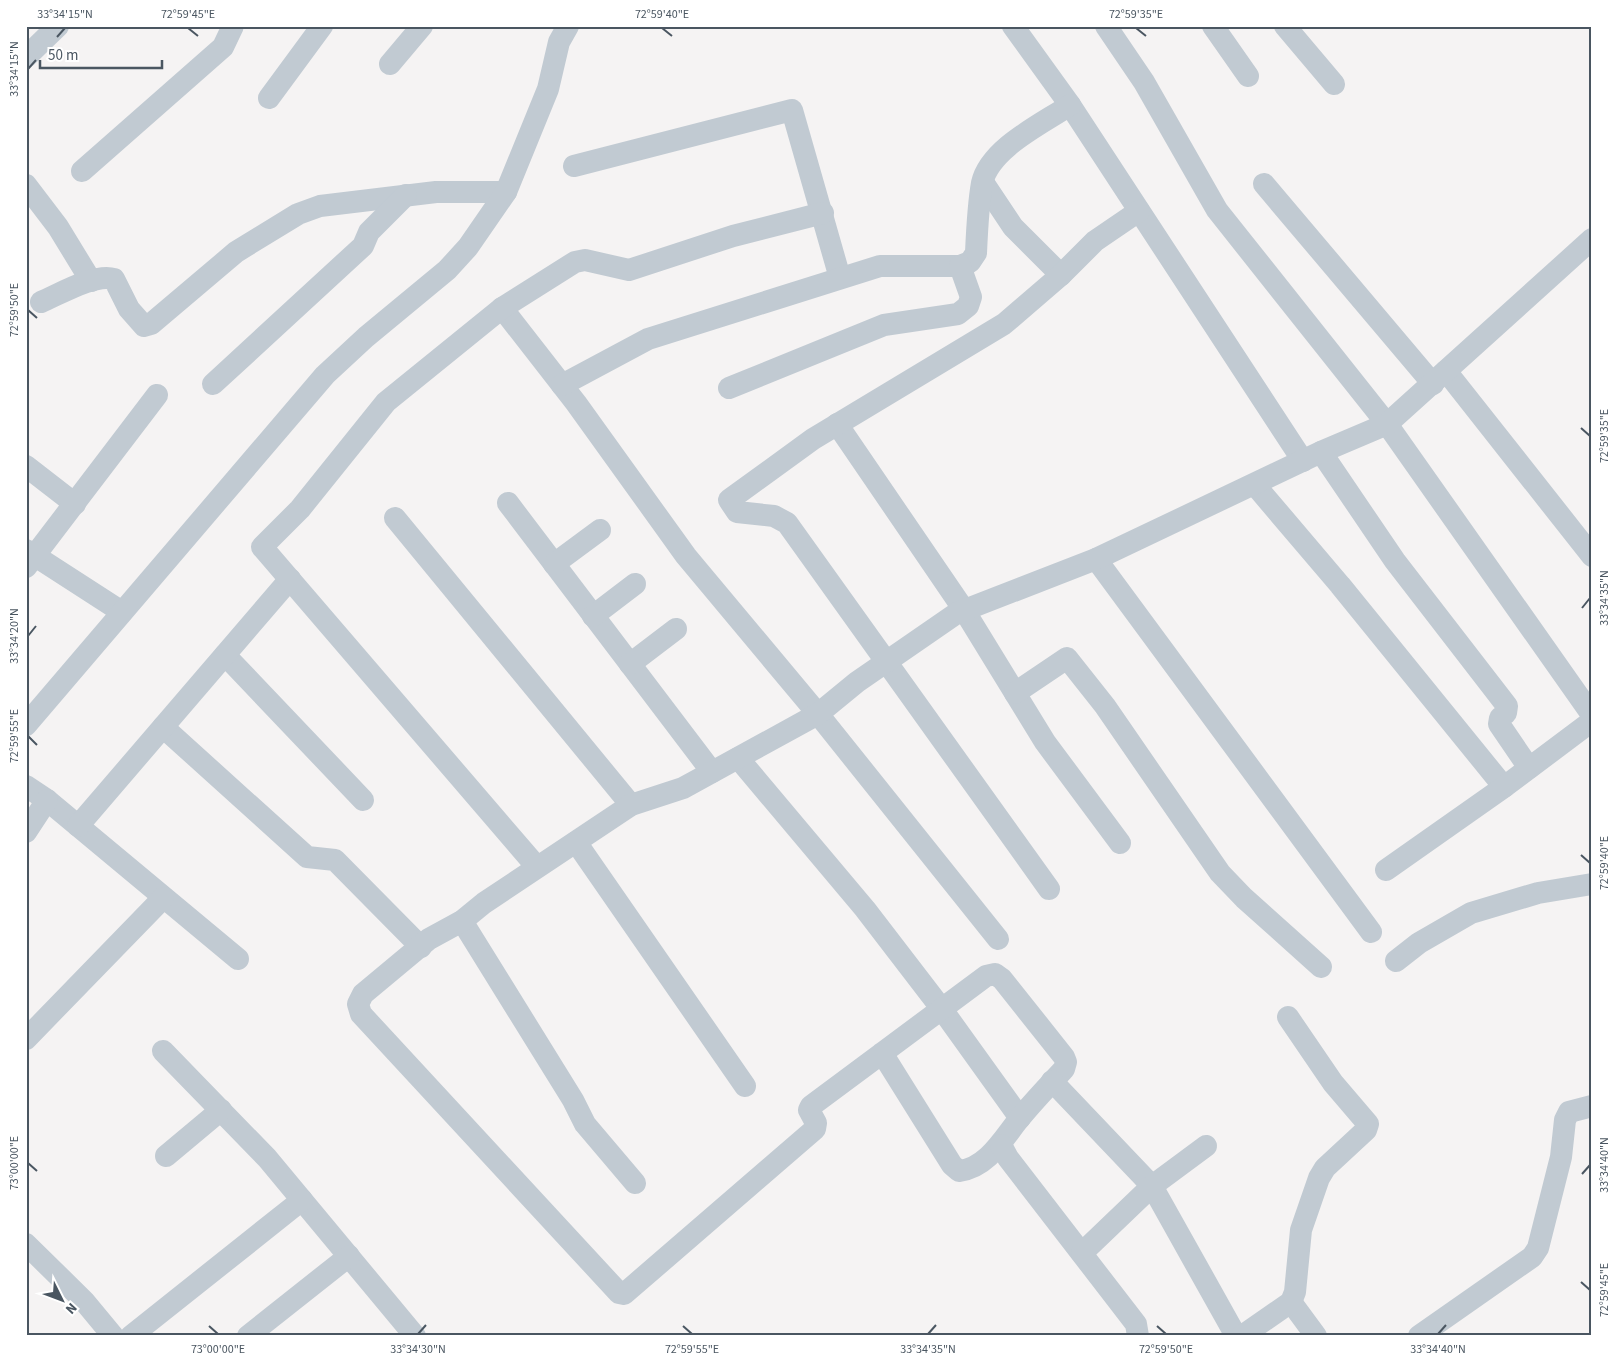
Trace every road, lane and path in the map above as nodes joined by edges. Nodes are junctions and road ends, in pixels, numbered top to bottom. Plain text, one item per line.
1 (58, 26) edge
2 (233, 26) edge
3 (322, 26) edge
4 (422, 26) edge
5 (568, 26) edge
6 (1013, 26) edge
7 (1106, 26) edge
8 (1212, 26) edge
9 (1285, 26) edge
10 (26, 57) edge
11 (390, 64) dead end
12 (1248, 76) dead end
13 (1334, 84) dead end
14 (269, 98) dead end
15 (1070, 104) junction
16 (574, 166) dead end
17 (82, 171) dead end
18 (982, 182) junction
19 (26, 184) edge
20 (1264, 184) dead end
21 (506, 192) junction
22 (406, 196) junction
23 (1139, 212) junction
24 (823, 213) junction
25 (1592, 238) edge
26 (960, 266) junction
27 (1061, 274) junction
28 (840, 278) junction
29 (91, 281) junction
30 (41, 302) dead end
31 (502, 308) junction
32 (1440, 377) junction
33 (214, 384) dead end
34 (562, 385) junction
35 (729, 388) dead end
36 (157, 395) dead end
37 (837, 424) junction
38 (1387, 424) junction
39 (1312, 457) junction
40 (26, 466) edge
41 (1255, 485) junction
42 (508, 503) dead end
43 (75, 504) junction
44 (395, 518) dead end
45 (600, 530) dead end
46 (1588, 544) edge
47 (29, 558) edge
48 (1096, 559) junction
49 (554, 564) junction
50 (290, 579) junction
51 (636, 584) dead end
52 (964, 610) junction
53 (122, 612) junction
54 (593, 616) junction
55 (676, 629) dead end
56 (225, 655) junction
57 (887, 661) junction
58 (630, 664) junction
59 (1015, 693) junction
60 (818, 714) junction
61 (1592, 715) edge
62 (1592, 721) edge
63 (26, 725) edge
64 (162, 727) junction
65 (738, 758) junction
66 (1529, 768) junction
67 (712, 772) junction
68 (26, 786) edge
69 (1504, 787) junction
70 (47, 800) junction
71 (363, 800) dead end
72 (631, 805) junction
73 (78, 826) junction
74 (26, 832) edge
75 (576, 842) junction
76 (1120, 843) dead end
77 (537, 867) junction
78 (1386, 870) dead end
79 (1592, 884) edge
80 (1049, 889) dead end
81 (163, 898) junction
82 (462, 921) junction
83 (1371, 932) dead end
84 (998, 939) dead end
85 (421, 947) junction
86 (238, 959) dead end
87 (1396, 961) dead end
88 (1321, 968) dead end
89 (941, 1008) junction
90 (1288, 1017) dead end
91 (26, 1039) edge
92 (163, 1051) dead end
93 (882, 1053) junction
94 (1052, 1082) junction
95 (744, 1086) dead end
96 (1592, 1106) edge
97 (220, 1110) junction
98 (1020, 1118) junction
99 (1001, 1145) junction
100 (1206, 1146) dead end
101 (166, 1156) dead end
102 (635, 1184) dead end
103 (1152, 1186) junction
104 (302, 1200) junction
105 (26, 1244) edge
106 (1082, 1253) junction
107 (348, 1256) junction
108 (1291, 1302) junction
109 (113, 1336) edge
110 (130, 1336) edge
111 (248, 1336) edge
112 (415, 1336) edge
113 (1138, 1336) edge
114 (1236, 1336) edge
115 (1242, 1336) edge
116 (1316, 1336) edge
117 (1419, 1336) edge

1 - 10 street
2 - 17 street
3 - 14 street
4 - 11 street
5 - 21 street
6 - 15 street
7 - 38 street
8 - 12 street
9 - 13 street
15 - 18 street
15 - 23 street
16 - 24 street
18 - 26 street
18 - 27 street
19 - 29 street
20 - 32 street
21 - 22 street
21 - 53 street
22 - 29 street
22 - 33 street
23 - 27 street
23 - 39 street
24 - 28 street
24 - 31 street
25 - 32 street
26 - 28 street
26 - 35 street
27 - 37 street
28 - 34 street
29 - 30 street
31 - 34 street
31 - 50 street
32 - 38 street
32 - 46 street
34 - 60 street
36 - 43 street
37 - 52 street
37 - 57 street
38 - 39 street
38 - 61 street
39 - 41 street
39 - 66 street
40 - 43 street
41 - 48 street
41 - 69 street
42 - 49 street
43 - 47 street
44 - 72 street
45 - 49 street
47 - 53 street
48 - 52 street
48 - 83 street
49 - 54 street
50 - 56 street
50 - 77 street
51 - 54 street
52 - 57 street
52 - 59 street
53 - 63 street
54 - 58 street
55 - 58 street
56 - 64 street
56 - 71 street
57 - 60 street
57 - 80 street
58 - 67 street
59 - 76 street
59 - 88 street
60 - 65 street
60 - 84 street
62 - 66 street
64 - 73 street
64 - 85 street
65 - 67 street
65 - 89 street
66 - 69 street
67 - 72 street
68 - 70 street
69 - 78 street
70 - 73 street
70 - 74 street
72 - 75 street
73 - 81 street
75 - 77 street
75 - 95 street
77 - 82 street
79 - 87 street
81 - 86 street
81 - 91 street
82 - 85 street
82 - 102 street
85 - 93 street
89 - 93 street
89 - 94 street
89 - 98 street
90 - 108 street
92 - 97 street
93 - 99 street
94 - 98 street
94 - 103 street
96 - 117 street
97 - 101 street
97 - 104 street
98 - 99 street
99 - 106 street
100 - 103 street
103 - 106 street
103 - 114 street
104 - 107 street
104 - 110 street
105 - 109 street
106 - 113 street
107 - 111 street
107 - 112 street
108 - 115 street
108 - 116 street

